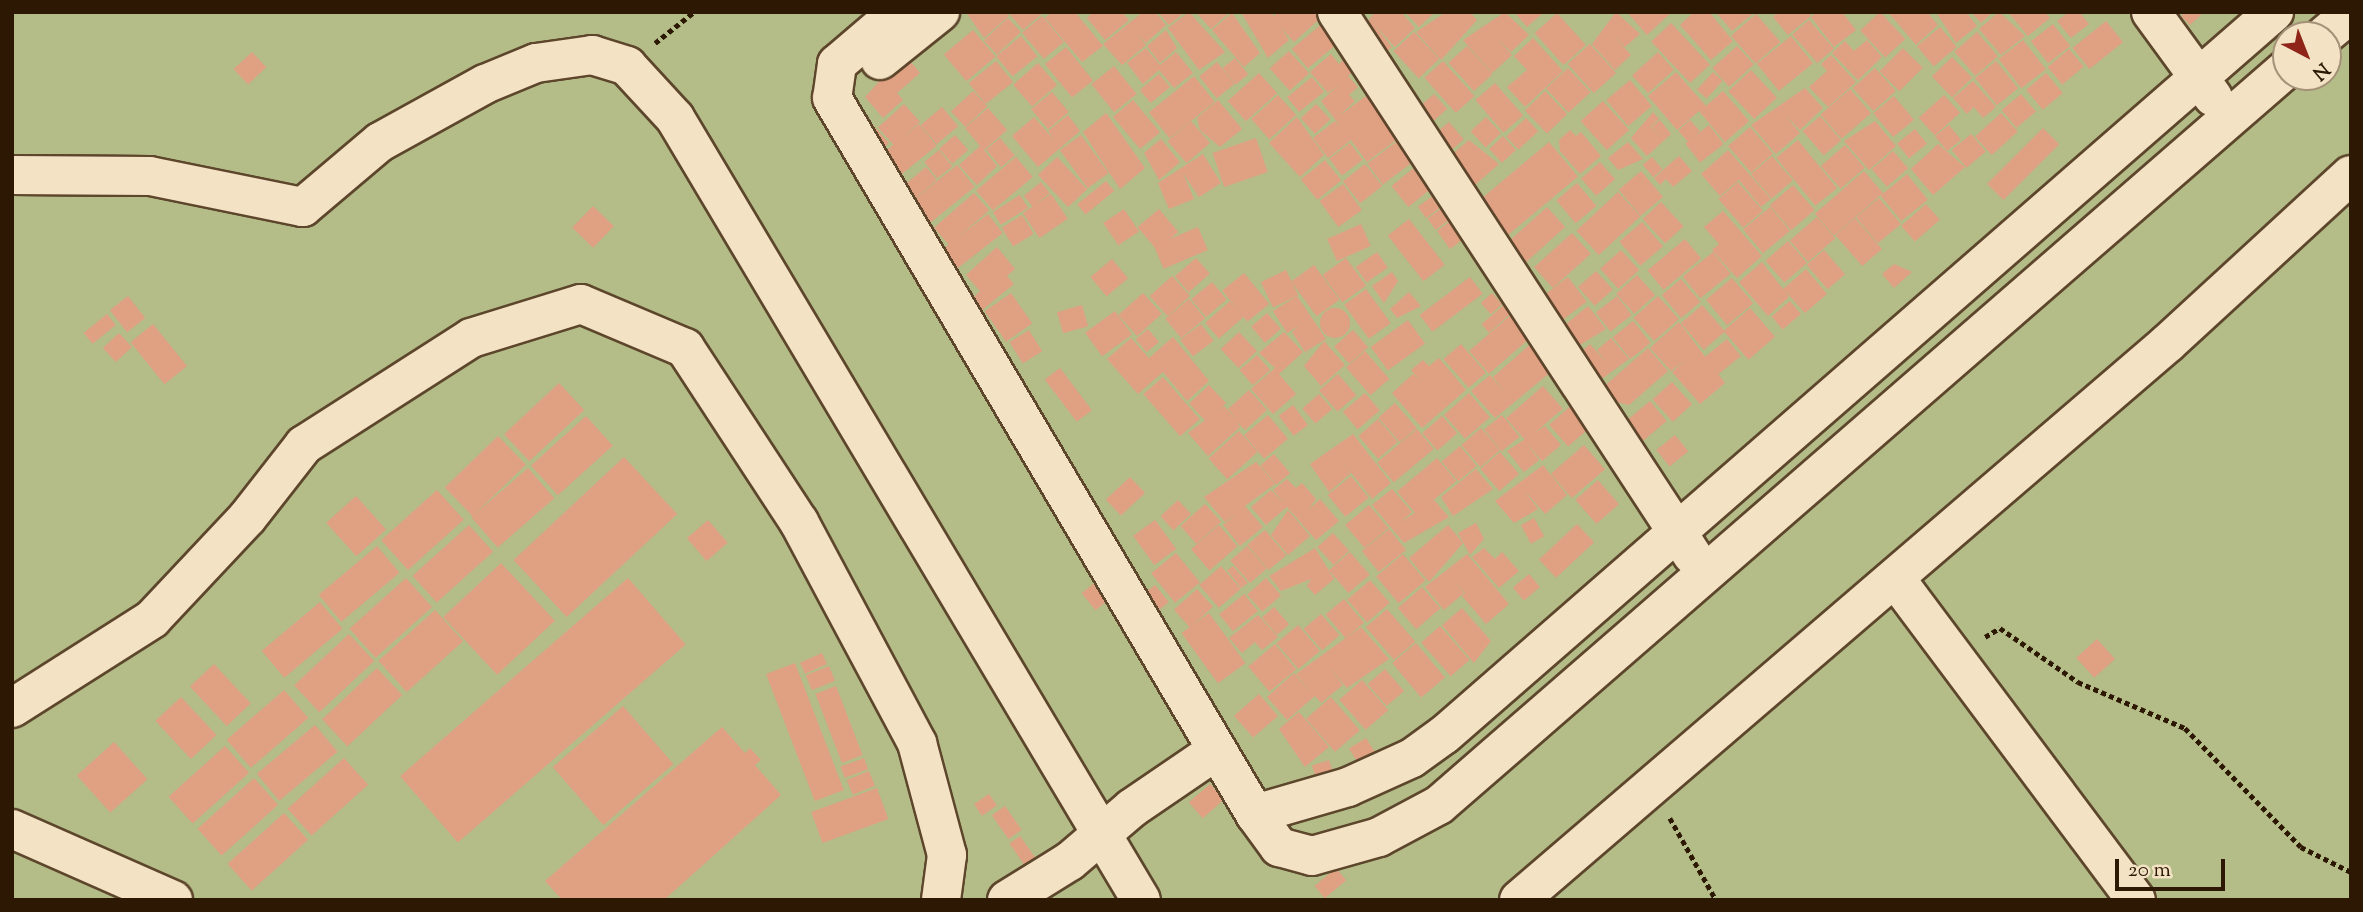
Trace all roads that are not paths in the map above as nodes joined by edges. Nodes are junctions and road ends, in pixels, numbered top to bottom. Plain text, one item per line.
1 (898, 12) edge
2 (940, 12) edge
3 (1337, 12) edge
4 (2151, 12) edge
5 (2274, 12) edge
6 (2199, 77) junction
7 (2272, 81) edge
8 (832, 98) junction
9 (2228, 120) junction
10 (12, 175) edge
11 (2351, 175) edge
12 (1678, 534) junction
13 (1705, 574) junction
14 (1895, 578) junction
15 (12, 708) edge
16 (1217, 750) junction
17 (1255, 814) junction
18 (12, 829) edge
19 (1104, 835) junction
20 (173, 900) edge
21 (941, 900) edge
22 (1007, 900) edge
23 (1141, 900) edge
24 (1519, 900) edge
25 (2136, 900) edge

1 - 8 street
2 - 8 street
3 - 12 street
4 - 6 street
5 - 6 street
6 - 9 street
6 - 12 street
7 - 9 street
8 - 16 street
9 - 13 street
10 - 19 street
11 - 14 street
12 - 13 street
12 - 17 street
13 - 17 street
14 - 24 street
14 - 25 street
15 - 21 street
16 - 17 street
16 - 19 street
18 - 20 street
19 - 22 street
19 - 23 street

